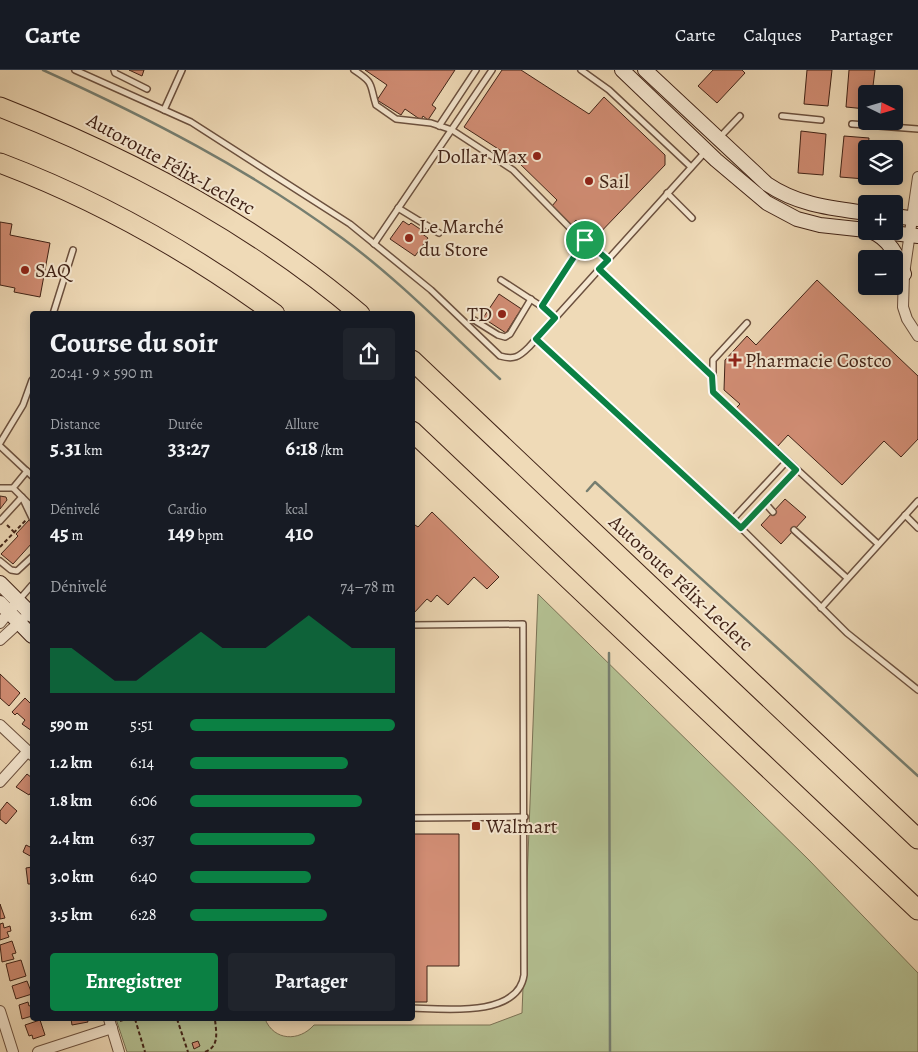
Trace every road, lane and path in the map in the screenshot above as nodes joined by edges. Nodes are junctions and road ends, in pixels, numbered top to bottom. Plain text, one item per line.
1 (75, 70) edge
2 (114, 70) edge
3 (182, 70) edge
4 (354, 70) edge
5 (476, 70) edge
6 (492, 70) edge
7 (581, 70) edge
8 (622, 70) edge
9 (644, 70) edge
10 (147, 89) dead end
11 (0, 96) edge
12 (0, 107) edge
13 (164, 110) junction
14 (740, 116) dead end
15 (782, 116) dead end
16 (821, 120) dead end
17 (852, 124) dead end
18 (440, 126) junction
19 (918, 129) edge
20 (452, 130) junction
21 (717, 139) junction
22 (706, 151) junction
23 (113, 155) junction
24 (0, 163) edge
25 (691, 167) junction
26 (918, 178) edge
27 (667, 193) junction
28 (398, 208) junction
29 (858, 212) edge
30 (903, 217) edge
31 (692, 218) dead end
32 (916, 219) edge
33 (858, 229) edge
34 (438, 233) dead end
35 (914, 235) edge
36 (585, 240) junction
37 (884, 240) edge
38 (374, 244) junction
39 (72, 250) dead end
40 (608, 260) junction
41 (599, 269) junction
42 (904, 274) junction
43 (501, 280) dead end
44 (531, 299) junction
45 (542, 306) junction
46 (55, 311) edge
47 (271, 311) edge
48 (356, 311) edge
49 (555, 318) junction
50 (474, 320) dead end
51 (747, 323) dead end
52 (918, 336) edge
53 (536, 339) junction
54 (415, 363) edge
55 (712, 376) junction
56 (30, 386) edge
57 (415, 434) edge
58 (0, 444) edge
59 (787, 461) junction
60 (796, 470) junction
61 (28, 471) junction
62 (30, 474) edge
63 (0, 488) edge
64 (13, 488) junction
65 (22, 496) junction
66 (918, 501) edge
67 (765, 503) junction
68 (30, 505) edge
69 (774, 512) dead end
70 (905, 515) junction
71 (30, 519) edge
72 (732, 520) junction
73 (0, 521) edge
74 (10, 528) dead end
75 (741, 528) junction
76 (918, 528) edge
77 (794, 530) dead end
78 (15, 532) junction
79 (878, 544) junction
80 (1, 545) edge
81 (30, 559) edge
82 (0, 561) edge
83 (847, 578) junction
84 (0, 583) edge
85 (30, 587) edge
86 (19, 600) junction
87 (821, 608) junction
88 (30, 611) edge
89 (3, 612) edge
90 (30, 614) edge
91 (19, 622) junction
92 (415, 625) edge
93 (30, 634) edge
94 (0, 640) edge
95 (918, 690) edge
96 (0, 725) edge
97 (30, 753) edge
98 (0, 782) edge
99 (525, 817) junction
100 (415, 818) edge
101 (918, 839) edge
102 (889, 882) junction
103 (918, 910) edge
104 (918, 918) edge
105 (415, 1008) edge
106 (0, 1011) edge
107 (135, 1021) edge
108 (178, 1021) edge
109 (215, 1021) edge
110 (110, 1024) edge
111 (13, 1052) edge
112 (38, 1052) edge
113 (119, 1052) edge
114 (145, 1052) edge
115 (188, 1052) edge
116 (205, 1052) edge

1 - 13 lane
2 - 10 lane
3 - 13 lane
4 - 18 lane
5 - 18 lane
6 - 20 lane
7 - 25 lane
8 - 22 street
9 - 21 street
11 - 23 highway
12 - 23 highway, Autoroute Félix-Leclerc
13 - 38 lane
14 - 21 lane
15 - 16 lane
17 - 19 lane
18 - 20 lane
20 - 28 lane
20 - 36 lane
21 - 22 street
21 - 29 street
22 - 25 lane
22 - 33 street
23 - 48 highway, Autoroute Félix-Leclerc
24 - 47 highway
25 - 27 lane
26 - 32 street
27 - 31 lane
27 - 40 lane
28 - 34 lane
28 - 38 lane
30 - 32 street
32 - 35 street
35 - 42 street
36 - 40 lane
36 - 45 lane
37 - 42 street
38 - 53 lane
39 - 46 lane
40 - 41 lane
41 - 49 lane
41 - 55 lane
42 - 52 street
43 - 44 lane
44 - 45 lane
44 - 50 lane
45 - 49 lane
49 - 53 lane
51 - 55 lane
53 - 72 lane
54 - 101 highway, Autoroute Félix-Leclerc
55 - 59 lane
56 - 58 lane
57 - 102 highway
58 - 61 lane
59 - 60 lane
59 - 72 lane
60 - 67 lane
60 - 79 lane
61 - 62 lane
61 - 64 lane
63 - 64 lane
64 - 65 lane
65 - 68 lane
65 - 71 lane
65 - 73 lane
66 - 70 lane
67 - 69 lane
67 - 75 lane
70 - 76 lane
70 - 79 lane
71 - 78 path
72 - 75 lane
74 - 78 path
75 - 87 lane
77 - 83 lane
78 - 80 path
79 - 83 lane
81 - 82 lane
83 - 87 lane
84 - 86 street
85 - 86 lane
86 - 88 street
86 - 89 street
87 - 95 lane
89 - 91 street
90 - 91 street
91 - 93 street
91 - 94 street
92 - 99 lane
96 - 97 street
97 - 98 street
99 - 100 lane
99 - 105 lane
102 - 103 highway
102 - 104 highway
106 - 111 street
107 - 114 path
108 - 115 path
109 - 116 path
110 - 112 street
110 - 113 street

